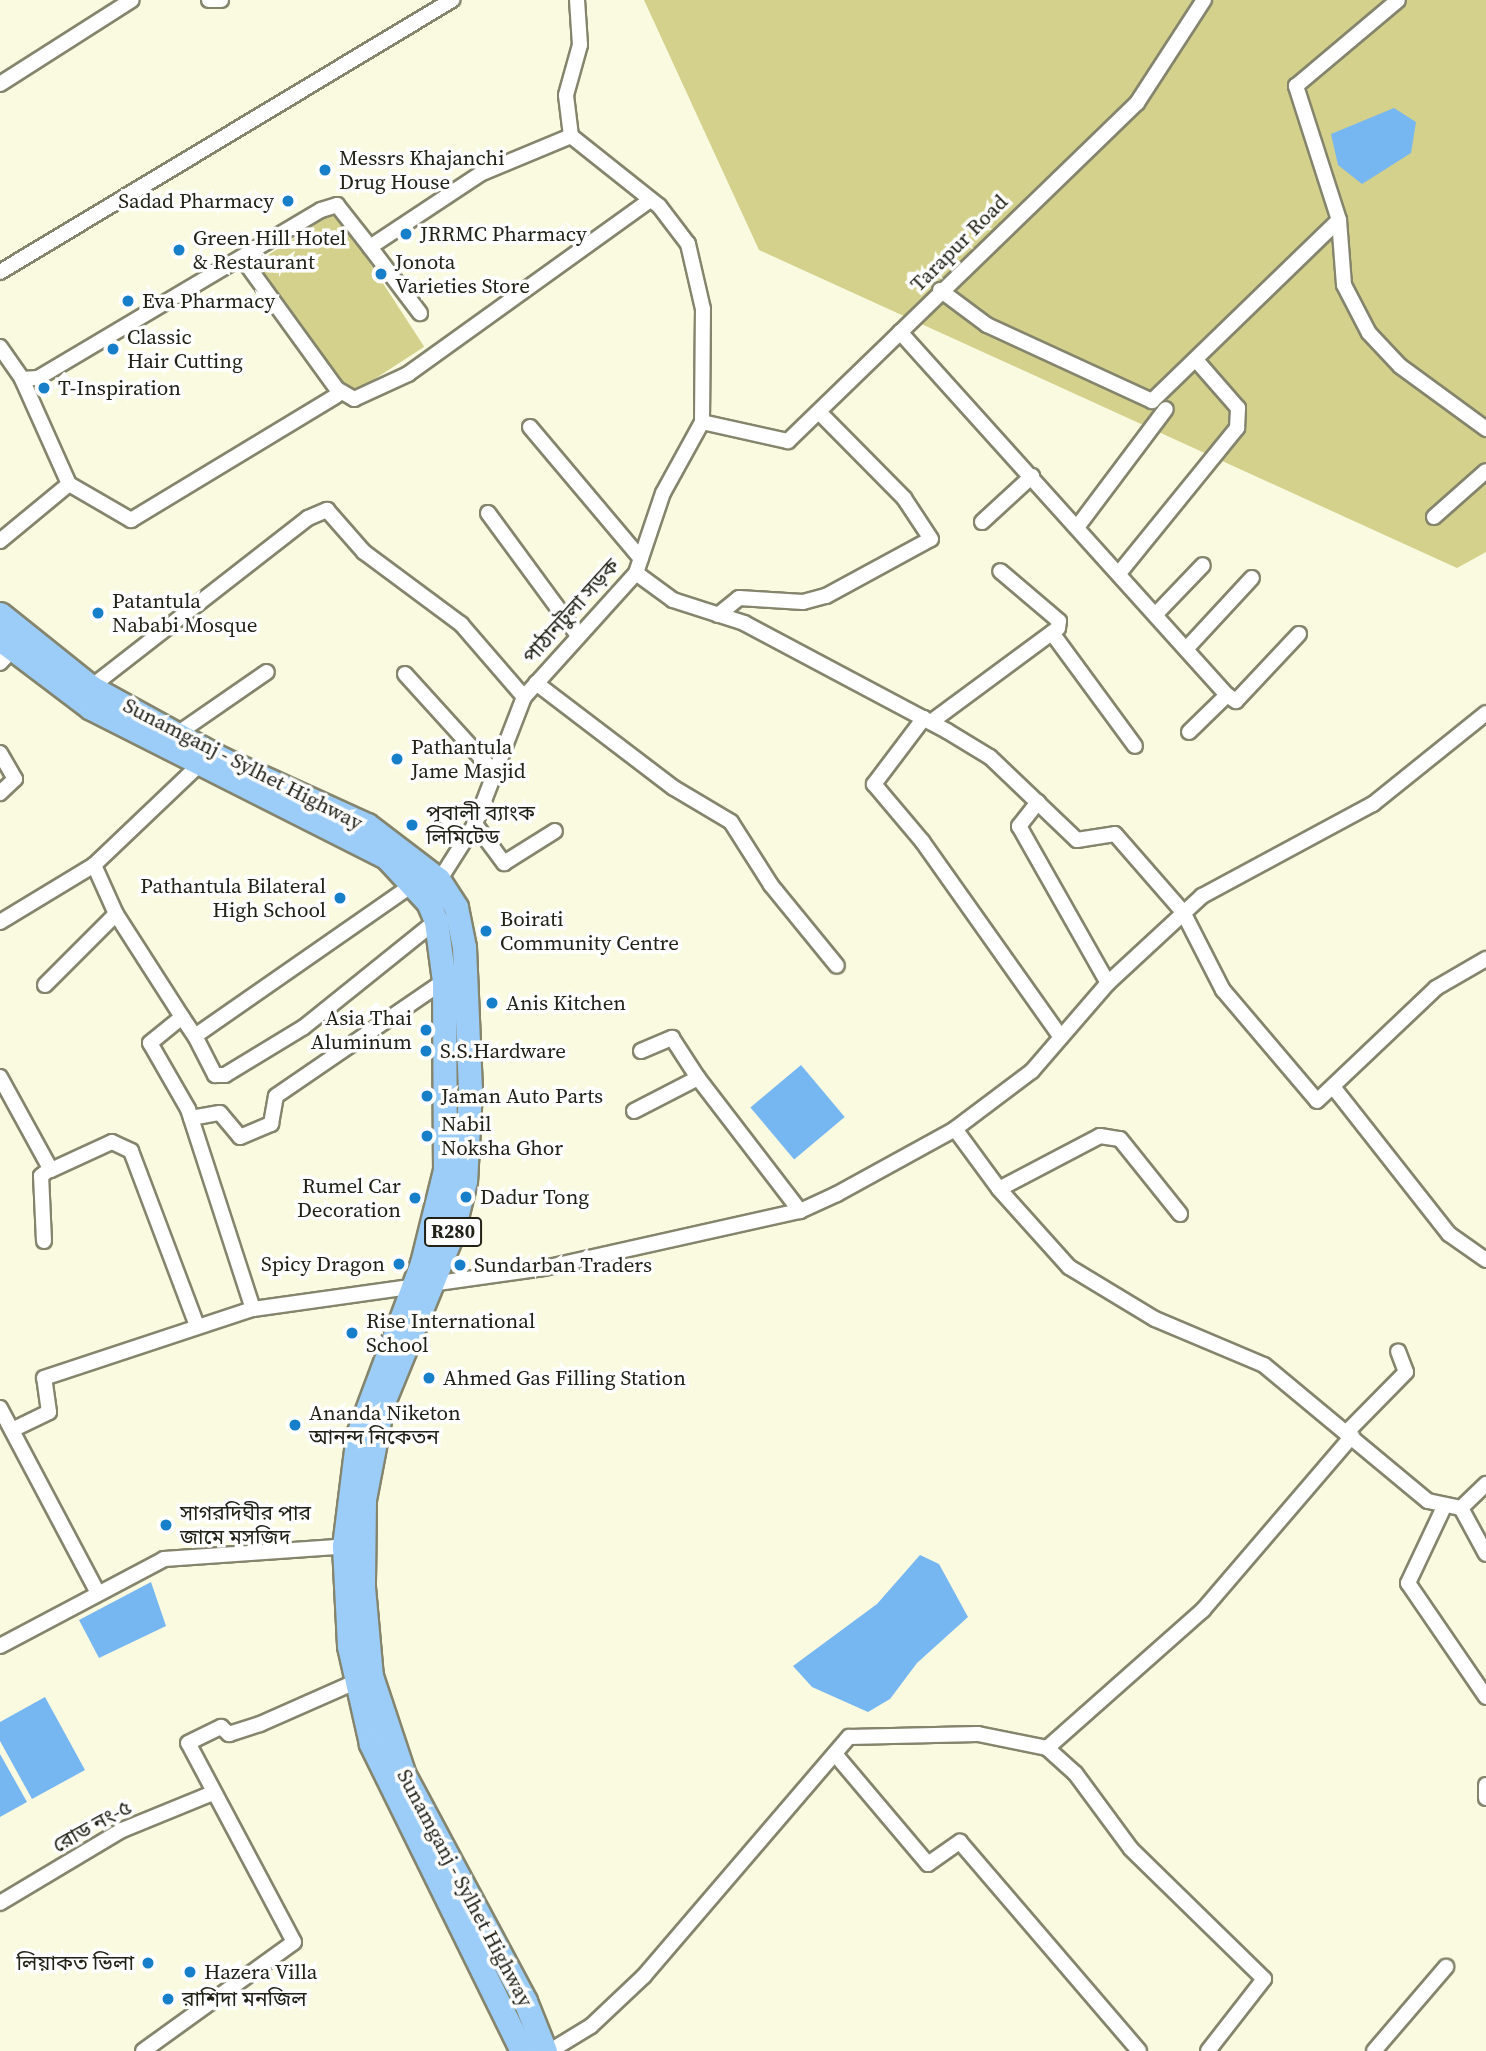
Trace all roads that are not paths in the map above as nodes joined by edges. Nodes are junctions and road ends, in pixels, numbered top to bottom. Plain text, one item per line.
1 (132, 0) edge
2 (209, 0) edge
3 (221, 0) edge
4 (452, 0) edge
5 (577, 0) edge
6 (1204, 0) edge
7 (1398, 0) edge
8 (0, 84) edge
9 (571, 136) junction
10 (650, 200) junction
11 (1339, 220) junction
12 (370, 247) junction
13 (242, 258) junction
14 (0, 272) edge
15 (940, 290) junction
16 (420, 313) dead end
17 (900, 332) junction
18 (0, 347) edge
19 (1197, 361) junction
20 (22, 379) junction
21 (336, 396) dead end
22 (1166, 409) dead end
23 (819, 411) junction
24 (702, 422) junction
25 (530, 427) dead end
26 (1486, 429) edge
27 (1486, 471) edge
28 (1032, 476) junction
29 (69, 484) junction
30 (488, 513) dead end
31 (1434, 517) dead end
32 (982, 522) dead end
33 (1077, 526) junction
34 (0, 541) edge
35 (1203, 565) dead end
36 (639, 566) junction
37 (1000, 571) dead end
38 (1120, 572) junction
39 (1252, 578) dead end
40 (1157, 613) junction
41 (0, 614) edge
42 (718, 615) junction
43 (576, 633) junction
44 (1052, 633) junction
45 (1299, 634) dead end
46 (9, 647) edge
47 (1188, 647) junction
48 (267, 672) dead end
49 (405, 674) dead end
50 (536, 683) junction
51 (92, 687) junction
52 (1227, 695) junction
53 (524, 697) junction
54 (1486, 713) edge
55 (928, 720) junction
56 (1189, 732) dead end
57 (177, 734) junction
58 (1135, 746) dead end
59 (0, 753) edge
60 (199, 765) junction
61 (493, 771) junction
62 (241, 775) junction
63 (0, 793) edge
64 (1038, 802) junction
65 (475, 824) junction
66 (555, 831) dead end
67 (94, 865) junction
68 (439, 879) junction
69 (426, 902) junction
70 (1183, 912) junction
71 (116, 914) junction
72 (0, 922) edge
73 (1486, 959) edge
74 (837, 967) dead end
75 (444, 981) junction
76 (1108, 983) junction
77 (45, 985) dead end
78 (182, 1017) junction
79 (195, 1036) junction
80 (1061, 1037) junction
81 (641, 1051) dead end
82 (0, 1077) edge
83 (698, 1078) junction
84 (1334, 1088) junction
85 (635, 1111) dead end
86 (191, 1118) junction
87 (955, 1129) junction
88 (50, 1168) junction
89 (999, 1189) junction
90 (800, 1211) junction
91 (1180, 1214) dead end
92 (44, 1241) dead end
93 (1486, 1261) edge
94 (423, 1284) junction
95 (253, 1309) junction
96 (197, 1326) junction
97 (1398, 1351) dead end
98 (0, 1408) edge
99 (12, 1430) junction
100 (1349, 1434) junction
101 (1486, 1484) edge
102 (1461, 1508) junction
103 (1443, 1509) junction
104 (354, 1546) junction
105 (1486, 1554) edge
106 (97, 1591) junction
107 (0, 1646) edge
108 (353, 1683) junction
109 (1486, 1697) edge
110 (1047, 1748) junction
111 (835, 1754) junction
112 (1486, 1785) edge
113 (209, 1794) junction
114 (1486, 1798) edge
115 (0, 1903) edge
116 (1446, 1967) dead end
117 (143, 2051) edge
118 (522, 2051) edge
119 (548, 2051) edge
120 (1139, 2051) edge
121 (1208, 2051) edge
122 (1374, 2051) edge

1 - 8 street
2 - 3 street
4 - 14 street
5 - 9 street
6 - 15 street, Tarapur Road
7 - 11 street
9 - 10 street, পাঠানটুলা সড়ক
9 - 12 street
10 - 13 street
10 - 24 street, পাঠানটুলা সড়ক
11 - 19 street
11 - 26 street
12 - 13 street
12 - 16 street
13 - 20 street
15 - 17 street, Tarapur Road
15 - 19 street
17 - 23 street, Tarapur Road
17 - 28 street
18 - 20 street
19 - 38 street
20 - 29 street
21 - 29 street
22 - 33 street
23 - 24 street, Tarapur Road
23 - 42 street
24 - 36 street, পাঠানটুলা সড়ক
25 - 36 street
27 - 31 street
28 - 32 street
28 - 33 street
29 - 34 street
30 - 43 street
33 - 38 street
35 - 40 street
36 - 42 street
36 - 43 street, পাঠানটুলা সড়ক
37 - 44 street
38 - 40 street
39 - 47 street
40 - 47 street
41 - 46 main road, Sunamganj - Sylhet Highway / R280
42 - 55 street
43 - 50 street, পাঠানটুলা সড়ক
44 - 55 street
44 - 58 street
45 - 52 street
46 - 51 main road, Sunamganj - Sylhet Highway / R280
46 - 60 main road, Sunamganj - Sylhet Highway / R280
47 - 52 street
48 - 57 street
49 - 61 street
50 - 53 street, পাঠানটুলা সড়ক
50 - 74 street
51 - 53 street
51 - 57 main road, Sunamganj - Sylhet Highway / R280
52 - 56 street
53 - 61 street, পাঠানটুলা সড়ক
54 - 70 street
55 - 64 street
55 - 80 street
57 - 62 main road, Sunamganj - Sylhet Highway / R280
59 - 63 street
60 - 62 main road, Sunamganj - Sylhet Highway / R280
60 - 67 street
61 - 65 street, পাঠানটুলা সড়ক
62 - 68 main road, Sunamganj - Sylhet Highway / R280
62 - 69 main road, Sunamganj - Sylhet Highway / R280
64 - 70 street
64 - 76 street
65 - 66 street
65 - 68 street, পাঠানটুলা সড়ক
67 - 71 street
67 - 72 street
68 - 69 street, পাঠানটুলা সড়ক
68 - 94 main road, Sunamganj - Sylhet Highway / R280
69 - 75 main road, Sunamganj - Sylhet Highway / R280
69 - 79 street
69 - 79 street
70 - 76 street
70 - 84 street
71 - 77 street
71 - 78 street
73 - 84 street
75 - 86 street
75 - 94 main road, Sunamganj - Sylhet Highway / R280
76 - 80 street
78 - 79 street
78 - 86 street
80 - 87 street
81 - 83 street
82 - 88 street
83 - 85 street
83 - 90 street
84 - 93 street
86 - 95 street
87 - 89 street
87 - 90 street
88 - 92 street
88 - 96 street
89 - 91 street
89 - 100 street
90 - 94 street
94 - 95 street
94 - 104 main road, Sunamganj - Sylhet Highway / R280
95 - 96 street
96 - 99 street
97 - 100 street
98 - 99 street
99 - 106 street
100 - 103 street
100 - 110 street
101 - 102 street
102 - 103 street
102 - 105 street
103 - 109 street
104 - 106 street
104 - 108 main road, Sunamganj - Sylhet Highway / R280
104 - 119 main road, Sunamganj - Sylhet Highway / R280
106 - 107 street
108 - 113 street
108 - 118 main road, Sunamganj - Sylhet Highway / R280
110 - 111 street
110 - 121 street
111 - 119 street
111 - 120 street
112 - 114 street
113 - 115 street, রোড নং-৫
113 - 117 street
116 - 122 street

